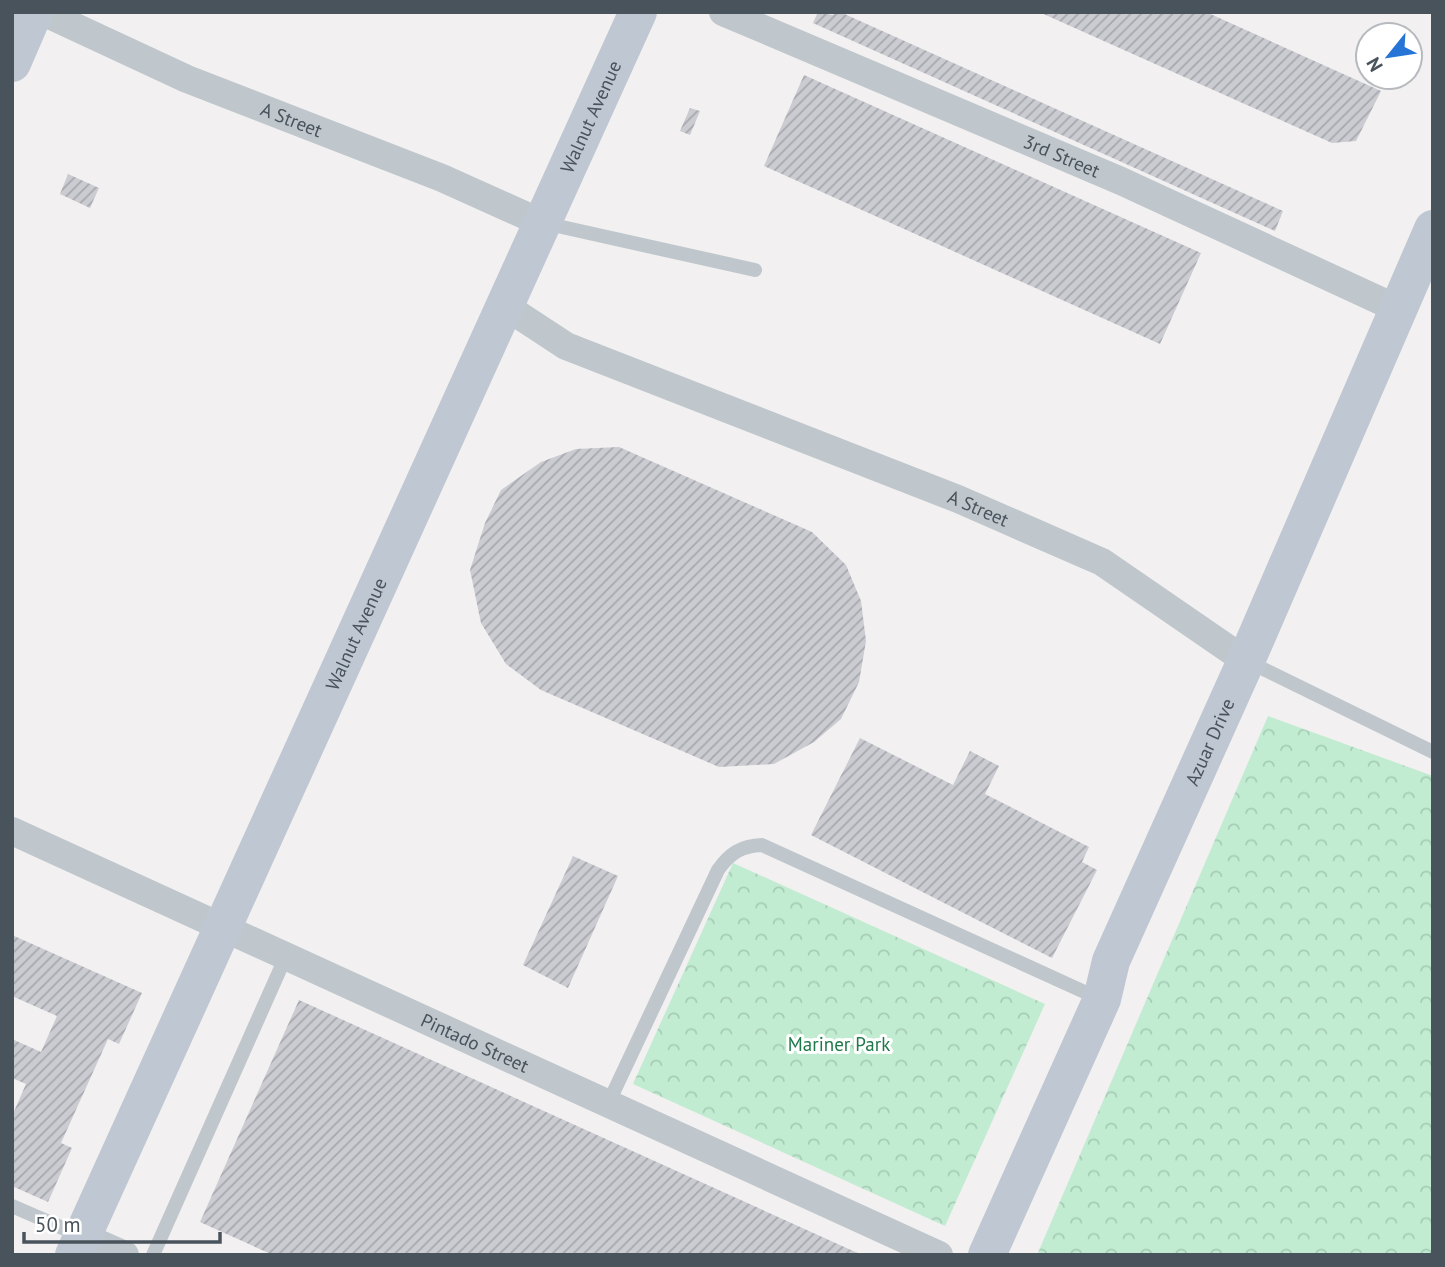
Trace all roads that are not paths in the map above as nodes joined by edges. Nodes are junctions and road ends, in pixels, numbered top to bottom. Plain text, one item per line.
1 (34, 12) edge
2 (43, 12) edge
3 (638, 12) edge
4 (723, 12) edge
5 (12, 63) edge
6 (542, 223) junction
7 (1433, 229) edge
8 (755, 270) dead end
9 (505, 306) junction
10 (1396, 308) junction
11 (1246, 661) junction
12 (1433, 752) edge
13 (12, 831) edge
14 (222, 927) junction
15 (286, 956) junction
16 (1102, 999) junction
17 (608, 1104) junction
18 (12, 1206) edge
19 (78, 1246) edge
20 (125, 1255) edge
21 (153, 1255) edge
22 (939, 1255) edge
23 (987, 1255) edge

1 - 5 street
2 - 6 street, A Street
3 - 6 street, Walnut Avenue
4 - 10 street, 3rd Street
6 - 8 lane
6 - 9 street, Walnut Avenue
7 - 10 street, Azuar Drive
9 - 11 street, A Street
9 - 14 street, Walnut Avenue
10 - 11 street, Azuar Drive
11 - 12 lane, A Street
11 - 16 street, Azuar Drive
13 - 14 street, Pintado Street
14 - 15 street, Pintado Street
14 - 19 street, Walnut Avenue
15 - 17 street, Pintado Street
15 - 21 lane
16 - 17 lane
16 - 23 street, Azuar Drive
17 - 22 street, Pintado Street
18 - 19 lane
19 - 20 street

